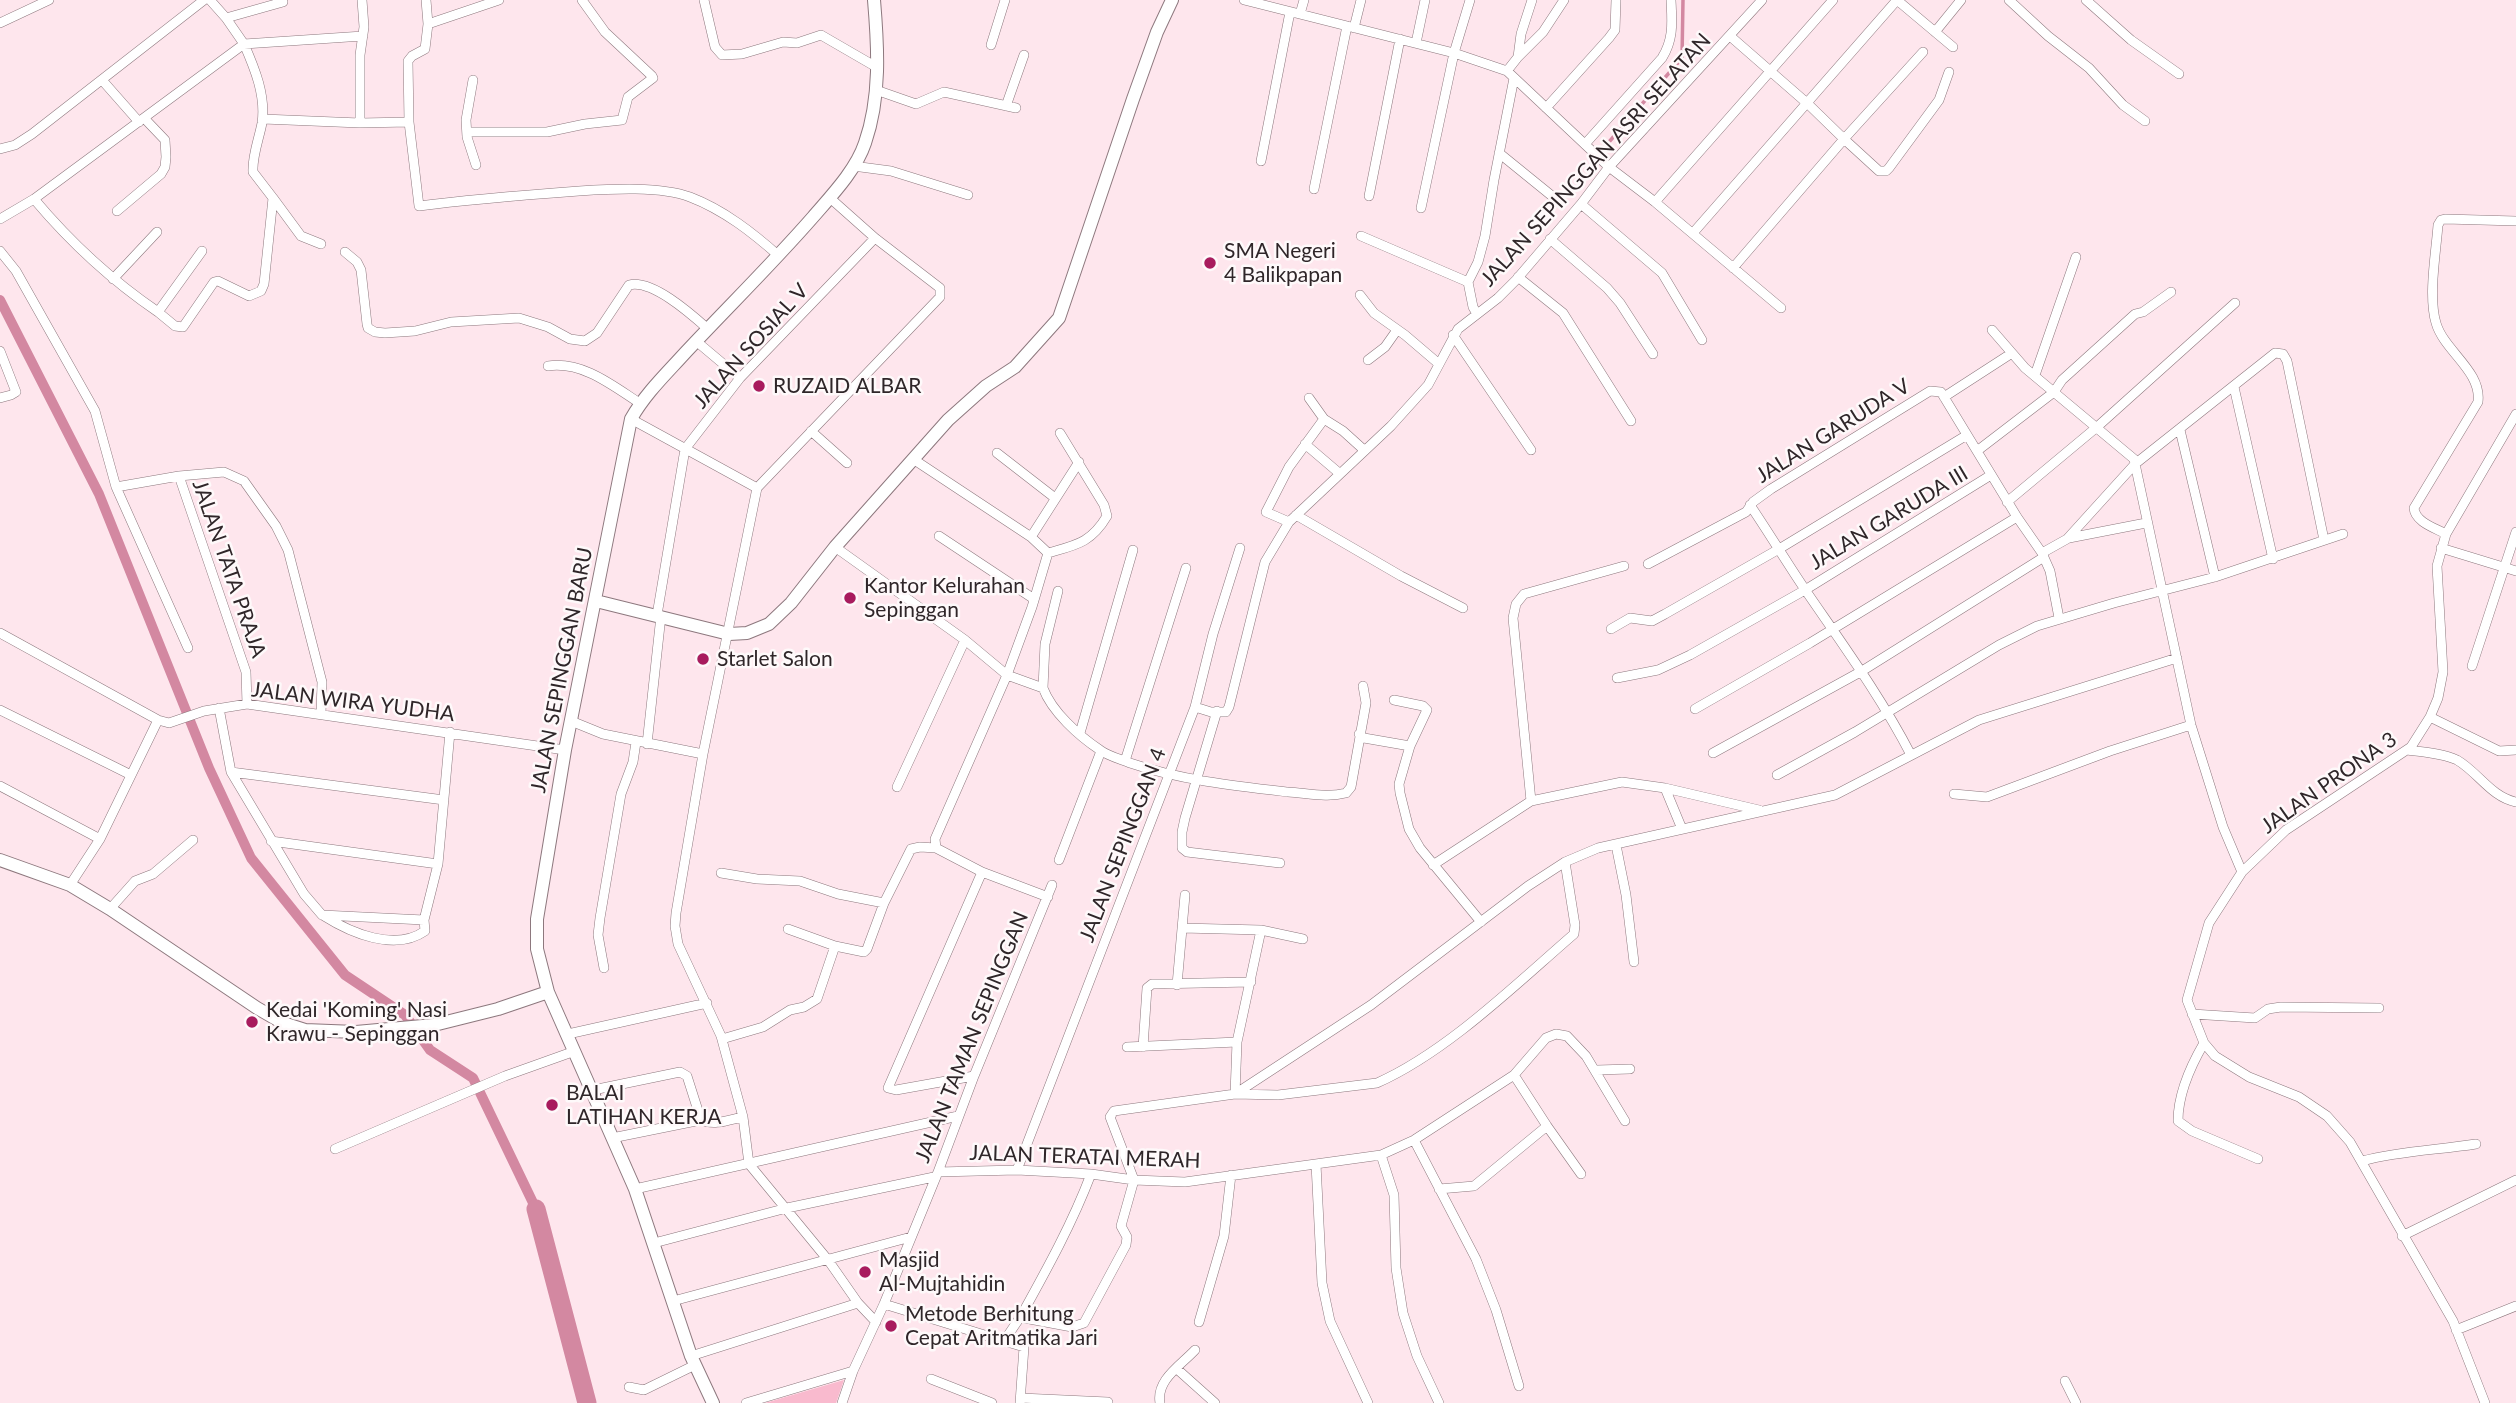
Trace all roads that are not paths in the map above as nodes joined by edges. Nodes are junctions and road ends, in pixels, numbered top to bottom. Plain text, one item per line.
1 (49, 0) edge
2 (204, 0) edge
3 (210, 0) edge
4 (362, 0) edge
5 (426, 0) edge
6 (499, 0) edge
7 (582, 0) edge
8 (704, 0) edge
9 (874, 0) edge
10 (1005, 0) edge
11 (1172, 0) edge
12 (1244, 0) edge
13 (1304, 0) edge
14 (1361, 0) edge
15 (1425, 0) edge
16 (1470, 0) edge
17 (1532, 0) edge
18 (1564, 0) edge
19 (1616, 0) edge
20 (1671, 0) edge
21 (1762, 0) edge
22 (1833, 0) edge
23 (1897, 0) edge
24 (1961, 0) edge
25 (2009, 0) edge
26 (2086, 0) edge
27 (283, 2) dead end
28 (483, 3) edge
29 (1290, 12) junction
30 (1300, 14) junction
31 (226, 18) junction
32 (0, 23) edge
33 (428, 24) junction
34 (1350, 27) junction
35 (1935, 32) junction
36 (363, 36) junction
37 (1730, 36) junction
38 (1400, 39) junction
39 (1416, 43) junction
40 (244, 44) junction
41 (991, 45) dead end
42 (1952, 47) dead end
43 (1454, 52) junction
44 (1923, 52) dead end
45 (1024, 55) dead end
46 (1518, 57) junction
47 (878, 68) junction
48 (1769, 71) junction
49 (1949, 72) dead end
50 (1511, 74) junction
51 (2179, 74) dead end
52 (102, 80) junction
53 (472, 80) dead end
54 (876, 90) junction
55 (1808, 104) junction
56 (1006, 106) junction
57 (1016, 108) dead end
58 (1546, 108) junction
59 (262, 119) junction
60 (141, 120) junction
61 (409, 121) junction
62 (2145, 121) dead end
63 (360, 123) junction
64 (467, 132) junction
65 (1844, 139) junction
66 (1587, 144) junction
67 (0, 149) edge
68 (1499, 153) junction
69 (1261, 162) dead end
70 (476, 165) dead end
71 (1607, 165) junction
72 (853, 166) junction
73 (1314, 189) dead end
74 (968, 195) dead end
75 (1369, 196) dead end
76 (1552, 196) dead end
77 (273, 198) junction
78 (830, 198) junction
79 (34, 200) junction
80 (1655, 202) junction
81 (1581, 204) junction
82 (1421, 208) dead end
83 (117, 211) dead end
84 (0, 219) edge
85 (2516, 220) edge
86 (158, 232) dead end
87 (1693, 233) junction
88 (1361, 236) dead end
89 (875, 238) junction
90 (1550, 239) junction
91 (321, 244) dead end
92 (0, 251) edge
93 (202, 251) dead end
94 (345, 252) dead end
95 (779, 256) junction
96 (2076, 257) dead end
97 (1733, 268) junction
98 (1518, 277) junction
99 (113, 279) junction
100 (1468, 283) junction
101 (2171, 292) dead end
102 (1360, 295) dead end
103 (2235, 303) dead end
104 (1782, 308) dead end
105 (1475, 311) junction
106 (158, 312) junction
107 (708, 329) junction
108 (1992, 330) dead end
109 (1401, 332) junction
110 (1453, 335) junction
111 (1702, 340) dead end
112 (696, 341) junction
113 (0, 351) edge
114 (2012, 353) junction
115 (1653, 354) dead end
116 (1368, 360) dead end
117 (1440, 365) junction
118 (548, 366) dead end
119 (2035, 375) junction
120 (740, 378) junction
121 (2234, 387) junction
122 (2054, 392) junction
123 (1944, 397) junction
124 (0, 398) edge
125 (1309, 398) dead end
126 (640, 404) junction
127 (2516, 414) edge
128 (631, 419) junction
129 (1324, 419) junction
130 (1631, 421) dead end
131 (2097, 427) junction
132 (2180, 430) junction
133 (811, 431) junction
134 (1060, 433) dead end
135 (1967, 435) junction
136 (1305, 444) junction
137 (685, 449) junction
138 (1364, 450) junction
139 (1531, 450) dead end
140 (1977, 452) junction
141 (998, 453) dead end
142 (912, 459) junction
143 (1079, 462) junction
144 (847, 463) dead end
145 (2135, 464) junction
146 (1339, 473) junction
147 (1991, 475) junction
148 (179, 476) junction
149 (116, 487) junction
150 (757, 488) junction
151 (1055, 498) junction
152 (2007, 502) junction
153 (1750, 505) junction
154 (2017, 517) junction
155 (1292, 519) junction
156 (2146, 523) junction
157 (2516, 532) edge
158 (2343, 534) dead end
159 (2446, 534) junction
160 (939, 536) dead end
161 (1031, 537) junction
162 (2067, 539) junction
163 (2324, 540) junction
164 (835, 547) junction
165 (1240, 548) dead end
166 (2441, 548) junction
167 (1779, 549) junction
168 (1133, 550) dead end
169 (1048, 553) junction
170 (2043, 555) junction
171 (2273, 559) junction
172 (1648, 564) dead end
173 (1624, 566) dead end
174 (1186, 568) dead end
175 (2504, 568) junction
176 (2516, 571) edge
177 (2215, 577) junction
178 (1805, 590) junction
179 (2162, 590) junction
180 (1058, 591) dead end
181 (1034, 598) junction
182 (596, 601) junction
183 (1463, 608) dead end
184 (659, 616) junction
185 (2059, 618) junction
186 (1832, 628) junction
187 (1611, 629) dead end
188 (0, 633) edge
189 (729, 634) junction
190 (965, 640) junction
191 (188, 648) dead end
192 (2177, 658) junction
193 (2472, 666) dead end
194 (1861, 671) junction
195 (1007, 675) junction
196 (1617, 678) dead end
197 (1363, 686) dead end
198 (1041, 687) junction
199 (1394, 700) dead end
200 (247, 704) junction
201 (219, 708) junction
202 (1195, 708) junction
203 (1695, 709) dead end
204 (0, 710) edge
205 (1217, 711) junction
206 (1887, 711) junction
207 (321, 714) junction
208 (2430, 717) junction
209 (158, 720) junction
210 (571, 722) junction
211 (2191, 725) junction
212 (450, 732) junction
213 (1080, 733) junction
214 (1359, 734) junction
215 (636, 742) junction
216 (647, 744) junction
217 (1410, 746) junction
218 (565, 750) junction
219 (2407, 750) junction
220 (2516, 750) edge
221 (1101, 751) junction
222 (1713, 753) dead end
223 (703, 754) junction
224 (1911, 755) junction
225 (1125, 761) junction
226 (231, 772) junction
227 (1169, 774) junction
228 (131, 775) junction
229 (1777, 775) dead end
230 (1197, 780) junction
231 (0, 786) edge
232 (897, 787) dead end
233 (1664, 788) junction
234 (1954, 794) dead end
235 (444, 800) junction
236 (1531, 801) junction
237 (2516, 802) edge
238 (1765, 811) junction
239 (1682, 829) junction
240 (100, 839) junction
241 (193, 840) dead end
242 (271, 841) junction
243 (1616, 845) junction
244 (936, 848) junction
245 (1059, 860) dead end
246 (1565, 862) junction
247 (1, 863) edge
248 (1280, 863) dead end
249 (438, 864) junction
250 (1433, 865) junction
251 (982, 872) junction
252 (2242, 872) junction
253 (721, 873) dead end
254 (70, 885) junction
255 (1052, 885) dead end
256 (1185, 895) dead end
257 (1048, 897) junction
258 (884, 903) junction
259 (110, 909) junction
260 (322, 915) junction
261 (424, 920) junction
262 (1480, 922) junction
263 (1182, 928) junction
264 (788, 929) dead end
265 (1261, 930) junction
266 (1303, 939) dead end
267 (835, 946) junction
268 (1634, 962) dead end
269 (604, 968) dead end
270 (1251, 982) junction
271 (1177, 985) junction
272 (548, 992) junction
273 (707, 1003) junction
274 (2379, 1008) dead end
275 (2192, 1014) junction
276 (568, 1034) junction
277 (722, 1040) junction
278 (1237, 1042) junction
279 (2204, 1044) junction
280 (1143, 1046) junction
281 (1127, 1047) dead end
282 (575, 1051) junction
283 (1630, 1069) dead end
284 (1597, 1070) junction
285 (1514, 1075) junction
286 (974, 1076) junction
287 (593, 1090) junction
288 (1235, 1094) junction
289 (958, 1116) junction
290 (743, 1117) junction
291 (701, 1120) junction
292 (1625, 1121) dead end
293 (1547, 1126) junction
294 (612, 1138) junction
295 (1414, 1140) junction
296 (2476, 1144) dead end
297 (335, 1149) dead end
298 (1381, 1155) junction
299 (2258, 1160) dead end
300 (2362, 1161) junction
301 (749, 1164) junction
302 (1316, 1164) junction
303 (1017, 1170) junction
304 (936, 1174) junction
305 (1091, 1174) junction
306 (1581, 1174) dead end
307 (1231, 1175) junction
308 (1134, 1180) junction
309 (2516, 1180) edge
310 (635, 1189) junction
311 (1439, 1189) junction
312 (787, 1208) junction
313 (2402, 1236) junction
314 (911, 1237) junction
315 (654, 1244) junction
316 (828, 1260) junction
317 (673, 1301) junction
318 (858, 1303) junction
319 (884, 1304) junction
320 (2516, 1306) edge
321 (1021, 1316) junction
322 (876, 1322) junction
323 (1199, 1322) dead end
324 (2456, 1330) junction
325 (1004, 1341) junction
326 (1195, 1350) dead end
327 (693, 1360) junction
328 (1177, 1369) junction
329 (853, 1371) junction
330 (931, 1379) dead end
331 (2065, 1381) dead end
332 (1519, 1386) dead end
333 (629, 1387) dead end
334 (1020, 1401) edge
335 (1108, 1402) edge
336 (713, 1403) edge
337 (746, 1403) edge
338 (842, 1403) edge
339 (992, 1403) edge
340 (1160, 1403) edge
341 (1215, 1403) edge
342 (1368, 1403) edge
343 (1439, 1403) edge
344 (2076, 1403) edge
345 (2485, 1403) edge

1 - 32 street
2 - 52 street
3 - 31 street
4 - 36 street
5 - 33 street
6 - 28 street
7 - 64 street
8 - 47 street
9 - 47 street, JALAN SEPINGGAN BARU
10 - 41 street
11 - 142 street
12 - 29 street
13 - 30 street
14 - 34 street
15 - 39 street
16 - 43 street
17 - 46 street
18 - 46 street
19 - 58 street
20 - 66 street
21 - 37 street, JALAN SEPINGGAN ASRI SELATAN
22 - 48 street
23 - 35 street
23 - 55 street
24 - 35 street
25 - 62 street
26 - 51 street
27 - 31 street
28 - 33 street
29 - 30 street
29 - 69 street
30 - 34 street
31 - 40 street
33 - 61 street
34 - 38 street
34 - 73 street
35 - 42 street
36 - 40 street
36 - 63 street
37 - 48 street
37 - 71 street, JALAN SEPINGGAN ASRI SELATAN
38 - 39 street
38 - 75 street
39 - 43 street
40 - 59 street
40 - 60 street
43 - 50 street
43 - 82 street
44 - 65 street
45 - 56 street
46 - 50 street
47 - 54 street, JALAN SEPINGGAN BARU
48 - 55 street
48 - 80 street
49 - 65 street
50 - 58 street
50 - 68 street
52 - 60 street
52 - 67 street
53 - 64 street
54 - 56 street
54 - 72 street, JALAN SEPINGGAN BARU
55 - 65 street
55 - 87 street
56 - 57 street
58 - 66 street
59 - 63 street
59 - 77 street
60 - 79 street
60 - 83 street
61 - 63 street
61 - 95 street
64 - 70 street
65 - 97 street
66 - 71 street
68 - 76 street
68 - 100 street
71 - 80 street
71 - 81 street, JALAN SEPINGGAN ASRI SELATAN
72 - 74 street
72 - 78 street, JALAN SEPINGGAN BARU
77 - 91 street
77 - 106 street
78 - 89 street
78 - 95 street, JALAN SEPINGGAN BARU
79 - 84 street
79 - 99 street
80 - 87 street
81 - 90 street, JALAN SEPINGGAN ASRI SELATAN
81 - 111 street
85 - 159 street
86 - 99 street
87 - 97 street
88 - 100 street
89 - 120 street, JALAN SOSIAL V
89 - 133 street
90 - 98 street, JALAN SEPINGGAN ASRI SELATAN
90 - 115 street
92 - 149 street
93 - 106 street
94 - 107 street
95 - 107 street, JALAN SEPINGGAN BARU
96 - 119 street
97 - 104 street
98 - 105 street, JALAN SEPINGGAN ASRI SELATAN
98 - 130 street
99 - 106 street
100 - 105 street
101 - 122 street
102 - 109 street
103 - 131 street
105 - 110 street, JALAN SEPINGGAN ASRI SELATAN
107 - 112 street, JALAN SEPINGGAN BARU
108 - 114 street
109 - 116 street
109 - 117 street
110 - 117 street, JALAN SEPINGGAN ASRI SELATAN
110 - 139 street
112 - 120 street
112 - 126 street, JALAN SEPINGGAN BARU
113 - 124 street
114 - 119 street
114 - 123 street
117 - 138 street, JALAN SEPINGGAN ASRI SELATAN
118 - 126 street
119 - 122 street
120 - 137 street, JALAN SOSIAL V
121 - 132 street
121 - 163 street
121 - 171 street
122 - 131 street
122 - 140 street
123 - 135 street
123 - 153 street, JALAN GARUDA V
125 - 129 street
126 - 128 street, JALAN SEPINGGAN BARU
127 - 159 street, JALAN PRONA 3
128 - 137 street
128 - 182 street, JALAN SEPINGGAN BARU
129 - 136 street
129 - 138 street
131 - 145 street
131 - 152 street
132 - 145 street
132 - 177 street
133 - 144 street
133 - 150 street
134 - 143 street
135 - 140 street
135 - 167 street
136 - 146 street
136 - 155 street
137 - 150 street
137 - 184 street, JALAN SOSIAL V
138 - 146 street, JALAN SEPINGGAN ASRI SELATAN
140 - 147 street
141 - 151 street
142 - 161 street
142 - 164 street
143 - 151 street
143 - 169 street
145 - 156 street
145 - 162 street
146 - 155 street, JALAN SEPINGGAN ASRI SELATAN
147 - 152 street
147 - 178 street, JALAN GARUDA III
148 - 149 street, JALAN TATA PRAJA
148 - 200 street, JALAN TATA PRAJA
148 - 207 street
149 - 191 street
150 - 189 street
151 - 161 street
152 - 154 street
153 - 167 street
153 - 172 street, JALAN GARUDA V
154 - 170 street
154 - 186 street
155 - 183 street
155 - 205 street, JALAN SEPINGGAN ASRI SELATAN
156 - 162 street
156 - 179 street
157 - 175 street
158 - 163 street
159 - 166 street, JALAN PRONA 3
160 - 181 street
161 - 169 street
162 - 170 street
163 - 171 street
164 - 189 street
164 - 190 street
165 - 202 street, JALAN SEPINGGAN 4
166 - 175 street
166 - 208 street, JALAN PRONA 3
167 - 178 street
167 - 187 street
168 - 213 street
169 - 181 street
170 - 185 street
170 - 194 street
171 - 177 street
173 - 236 street
174 - 225 street
175 - 176 street
175 - 193 street
177 - 179 street
178 - 186 street
178 - 196 street, JALAN GARUDA III
179 - 185 street
179 - 192 street
180 - 198 street
181 - 195 street
182 - 184 street
182 - 210 street, JALAN SEPINGGAN BARU
184 - 189 street
184 - 216 street, JALAN SOSIAL V
185 - 206 street
186 - 194 street
186 - 203 street
188 - 209 street, JALAN WIRA YUDHA
189 - 223 street
190 - 195 street
190 - 232 street
192 - 211 street
192 - 224 street
194 - 206 street
194 - 222 street
195 - 198 street
195 - 244 street
197 - 214 street
198 - 213 street
199 - 217 street
200 - 201 street, JALAN WIRA YUDHA
200 - 207 street, JALAN WIRA YUDHA
201 - 209 street, JALAN WIRA YUDHA
201 - 226 street
202 - 205 street
202 - 227 street, JALAN SEPINGGAN 4
204 - 228 street
205 - 230 street
206 - 224 street
206 - 229 street
207 - 212 street, JALAN WIRA YUDHA
208 - 219 street, JALAN PRONA 3
208 - 220 street
209 - 228 street
210 - 215 street
210 - 218 street, JALAN SEPINGGAN BARU
211 - 234 street
211 - 252 street
212 - 218 street, JALAN WIRA YUDHA
212 - 235 street
213 - 221 street
214 - 217 street
214 - 230 street
215 - 216 street
215 - 269 street
216 - 223 street
217 - 250 street
218 - 272 street, JALAN SEPINGGAN BARU
219 - 237 street
219 - 252 street, JALAN PRONA 3
221 - 225 street
221 - 245 street
223 - 273 street
224 - 238 street
225 - 227 street
226 - 235 street
226 - 242 street
227 - 230 street
227 - 303 street, JALAN SEPINGGAN 4
228 - 240 street
230 - 248 street
231 - 240 street
233 - 236 street
233 - 238 street
233 - 239 street
235 - 249 street
236 - 250 street
238 - 239 street
239 - 243 street
240 - 254 street
241 - 259 street
242 - 249 street
242 - 260 street
243 - 246 street
243 - 268 street
244 - 251 street, JALAN TAMAN SEPINGGAN
244 - 258 street
246 - 262 street
246 - 288 street
247 - 254 street
249 - 261 street
250 - 262 street
251 - 257 street, JALAN TAMAN SEPINGGAN
251 - 286 street
252 - 275 street, JALAN PRONA 3
253 - 258 street
254 - 259 street
255 - 257 street
256 - 263 street
257 - 286 street, JALAN TAMAN SEPINGGAN
258 - 267 street
259 - 272 street
260 - 261 street
260 - 261 street
262 - 288 street
263 - 265 street
263 - 271 street
264 - 267 street
265 - 266 street
265 - 270 street
267 - 277 street
270 - 271 street
270 - 278 street
271 - 280 street
272 - 276 street, JALAN SEPINGGAN BARU
273 - 276 street
273 - 277 street
274 - 275 street
275 - 279 street, JALAN PRONA 3
276 - 282 street, JALAN SEPINGGAN BARU
277 - 290 street
278 - 280 street
278 - 288 street
279 - 299 street
279 - 300 street, JALAN PRONA 3
280 - 281 street
282 - 287 street, JALAN SEPINGGAN BARU
282 - 297 street
283 - 284 street
284 - 285 street, JALAN TERATAI MERAH
284 - 292 street
285 - 293 street
285 - 295 street, JALAN TERATAI MERAH
286 - 289 street, JALAN TAMAN SEPINGGAN
287 - 291 street
287 - 294 street, JALAN SEPINGGAN BARU
288 - 308 street
289 - 301 street
289 - 304 street, JALAN TAMAN SEPINGGAN
290 - 291 street
290 - 301 street
291 - 294 street
293 - 306 street
293 - 311 street
294 - 310 street, JALAN SEPINGGAN BARU
295 - 298 street, JALAN TERATAI MERAH
295 - 311 street
296 - 300 street
298 - 302 street, JALAN TERATAI MERAH
298 - 343 street
300 - 313 street, JALAN PRONA 3
301 - 310 street
301 - 312 street
302 - 307 street, JALAN TERATAI MERAH
302 - 342 street
303 - 304 street, JALAN TERATAI MERAH
303 - 305 street, JALAN TERATAI MERAH
304 - 312 street, JALAN TERATAI MERAH
304 - 314 street, JALAN TAMAN SEPINGGAN
305 - 308 street, JALAN TERATAI MERAH
305 - 321 street
307 - 308 street, JALAN TERATAI MERAH
307 - 323 street
308 - 321 street
309 - 313 street
310 - 315 street, JALAN SEPINGGAN BARU
311 - 332 street
312 - 315 street, JALAN TERATAI MERAH
312 - 316 street
313 - 324 street, JALAN PRONA 3
314 - 316 street
314 - 319 street, JALAN TAMAN SEPINGGAN
315 - 317 street, JALAN SEPINGGAN BARU
316 - 317 street
316 - 318 street
317 - 327 street, JALAN SEPINGGAN BARU
318 - 322 street
318 - 327 street
319 - 322 street, JALAN TAMAN SEPINGGAN
319 - 325 street
320 - 324 street
321 - 325 street
322 - 329 street, JALAN TAMAN SEPINGGAN
324 - 345 street, JALAN PRONA 3
325 - 334 street
326 - 328 street
327 - 333 street
327 - 336 street, JALAN SEPINGGAN BARU
328 - 340 street
328 - 341 street
329 - 337 street
329 - 338 street, JALAN TAMAN SEPINGGAN
330 - 339 street
331 - 344 street
334 - 335 street

